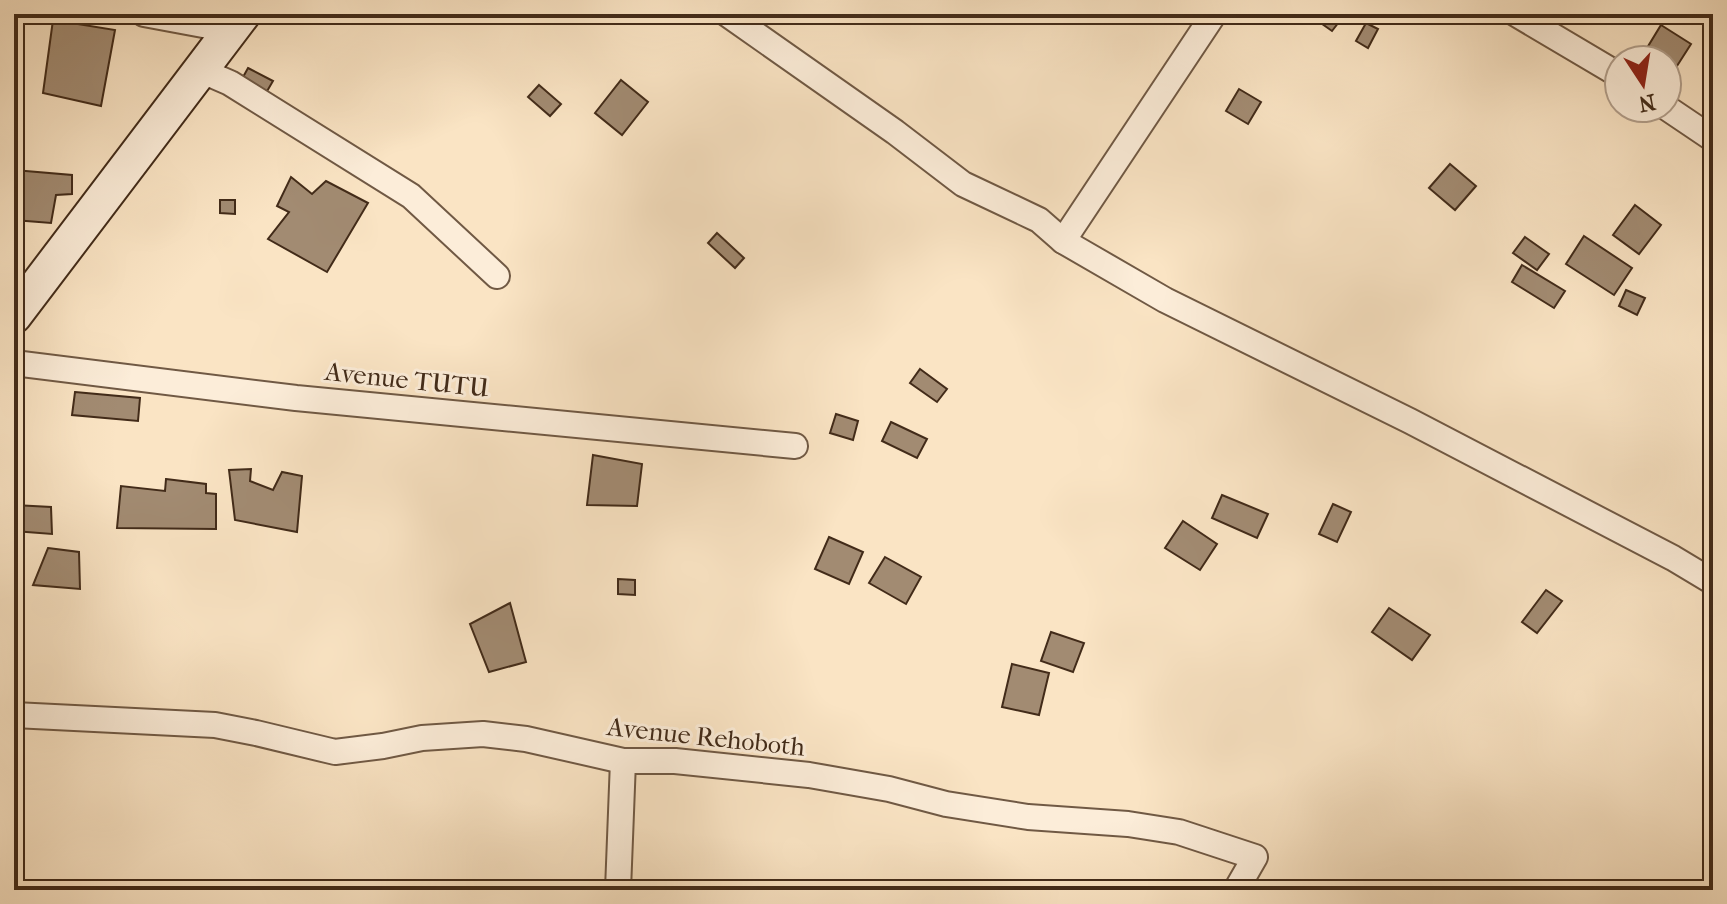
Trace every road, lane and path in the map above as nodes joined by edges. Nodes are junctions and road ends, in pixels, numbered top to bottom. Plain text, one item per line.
1 (144, 14) edge
2 (727, 14) edge
3 (1214, 14) edge
4 (1516, 14) edge
5 (236, 22) edge
6 (1603, 66) edge
7 (200, 70) junction
8 (1683, 119) edge
9 (1713, 139) edge
10 (1063, 241) junction
11 (497, 276) dead end
12 (14, 316) edge
13 (14, 363) edge
14 (795, 446) dead end
15 (1713, 582) edge
16 (14, 715) edge
17 (623, 761) junction
18 (618, 890) edge
19 (1236, 890) edge

1 - 5 street
2 - 10 street
3 - 10 street
4 - 6 street
5 - 7 street
7 - 11 street
7 - 12 street
8 - 9 street
10 - 15 street
13 - 14 street, Avenue TUTU
16 - 17 street, Avenue Rehoboth
17 - 18 street
17 - 19 street, Avenue Rehoboth

